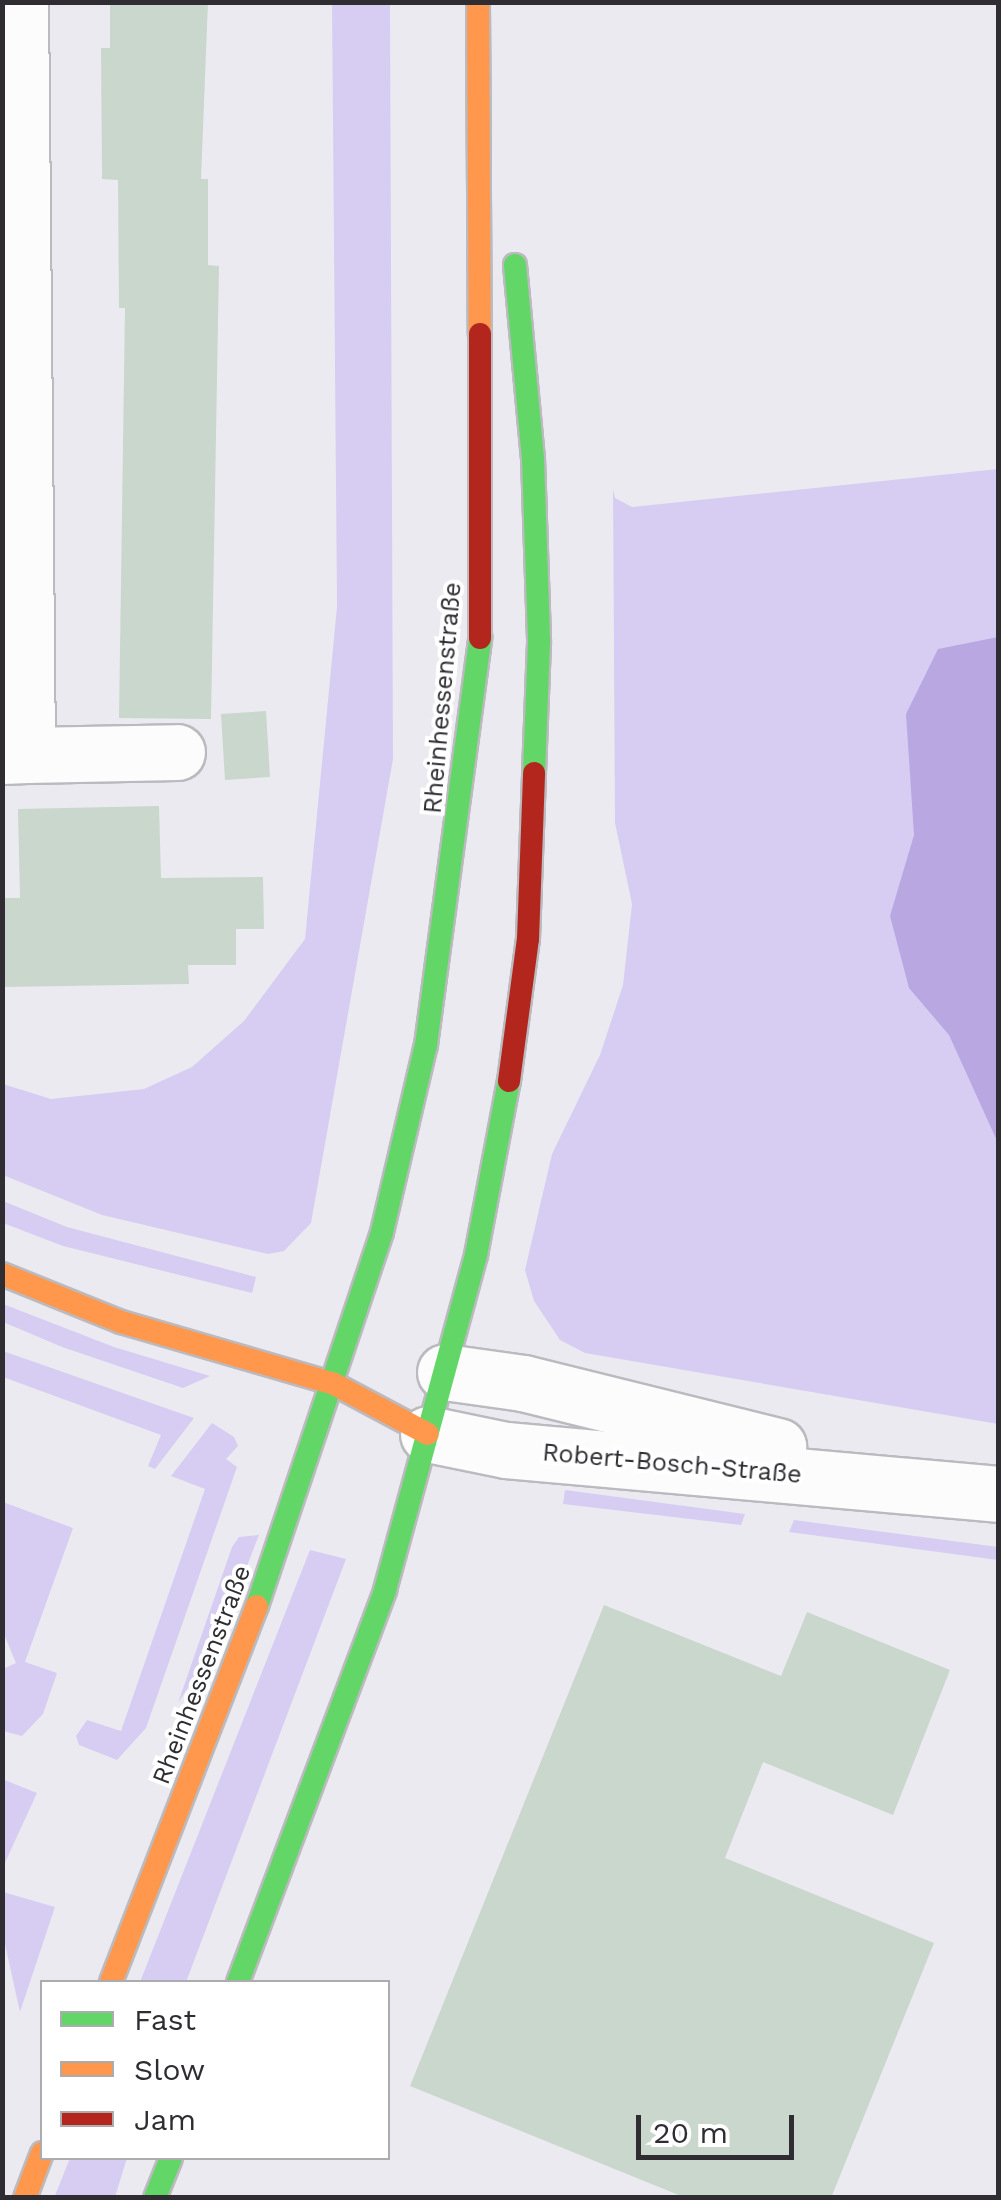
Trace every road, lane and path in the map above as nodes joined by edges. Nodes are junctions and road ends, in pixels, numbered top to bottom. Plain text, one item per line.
1 (20, 2) edge
2 (481, 2) edge
3 (504, 153) dead end
4 (512, 232) dead end
5 (16, 596) edge
6 (177, 752) dead end
7 (15, 756) edge
8 (2, 1274) edge
9 (427, 1374) junction
10 (371, 1380) dead end
11 (334, 1384) junction
12 (428, 1434) junction
13 (917, 1482) junction
14 (998, 1494) edge
15 (112, 1980) edge
16 (239, 1980) edge
17 (40, 2158) edge
18 (170, 2160) edge
19 (25, 2198) edge
20 (155, 2198) edge

1 - 5 street
2 - 3 main road, Rheinhessenstraße
2 - 11 main road, Rheinhessenstraße
4 - 9 main road
5 - 7 street
6 - 7 street
8 - 11 main road
9 - 12 main road
9 - 13 street, Robert-Bosch-Straße
10 - 11 main road
11 - 12 main road
11 - 15 main road, Rheinhessenstraße
12 - 13 street, Robert-Bosch-Straße
12 - 16 main road
13 - 14 street, Robert-Bosch-Straße
17 - 19 main road
18 - 20 main road

